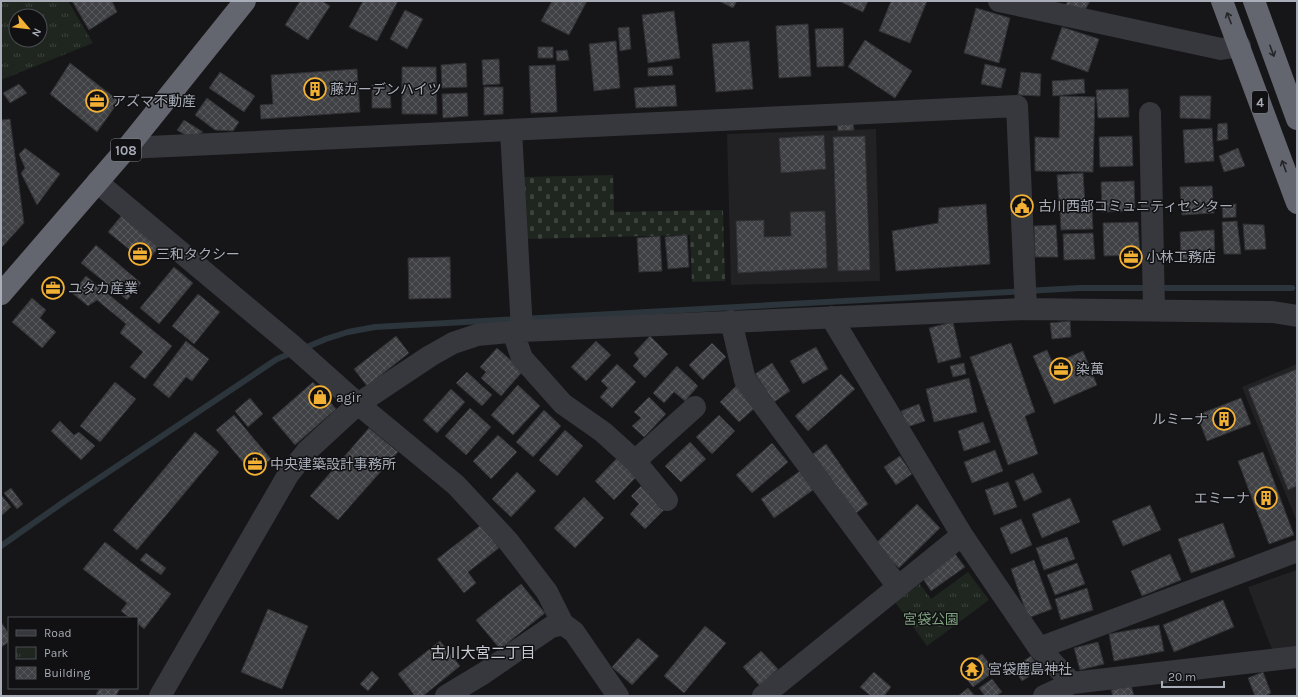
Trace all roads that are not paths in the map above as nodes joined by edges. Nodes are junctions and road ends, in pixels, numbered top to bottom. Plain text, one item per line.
1 (245, 1) edge
2 (999, 1) edge
3 (1222, 1) edge
4 (1254, 1) edge
5 (1240, 46) junction
6 (1150, 113) dead end
7 (1297, 118) edge
8 (510, 130) junction
9 (127, 148) junction
10 (97, 182) junction
11 (1297, 203) edge
12 (1, 293) edge
13 (1026, 296) junction
14 (1153, 304) junction
15 (1297, 316) edge
16 (831, 317) junction
17 (731, 321) junction
18 (519, 325) junction
19 (358, 404) junction
20 (695, 407) dead end
21 (635, 462) junction
22 (667, 500) dead end
23 (962, 535) junction
24 (1297, 551) edge
25 (898, 586) junction
26 (563, 624) junction
27 (1039, 648) junction
28 (1297, 657) edge
29 (1072, 683) junction
30 (160, 696) edge
31 (446, 696) edge
32 (618, 696) edge
33 (763, 696) edge
34 (1044, 696) edge

1 - 9 highway, 108
2 - 5 street
5 -> 3 highway, 4
4 -> 7 highway, 4
11 -> 5 highway, 4
6 - 14 street
8 - 9 street
8 - 13 street
8 - 18 street
9 - 10 highway, 108
10 - 12 highway, 108
10 - 19 street
13 - 14 street
13 - 16 street
14 - 15 street
16 - 17 street
16 - 23 street
17 - 18 street
17 - 25 street
18 - 19 street
18 - 21 street
19 - 26 street
19 - 30 street
20 - 21 street
21 - 22 street
23 - 25 street
23 - 27 street
24 - 27 street
25 - 33 street
26 - 31 street
26 - 32 street
27 - 29 street
28 - 29 street
29 - 34 street

